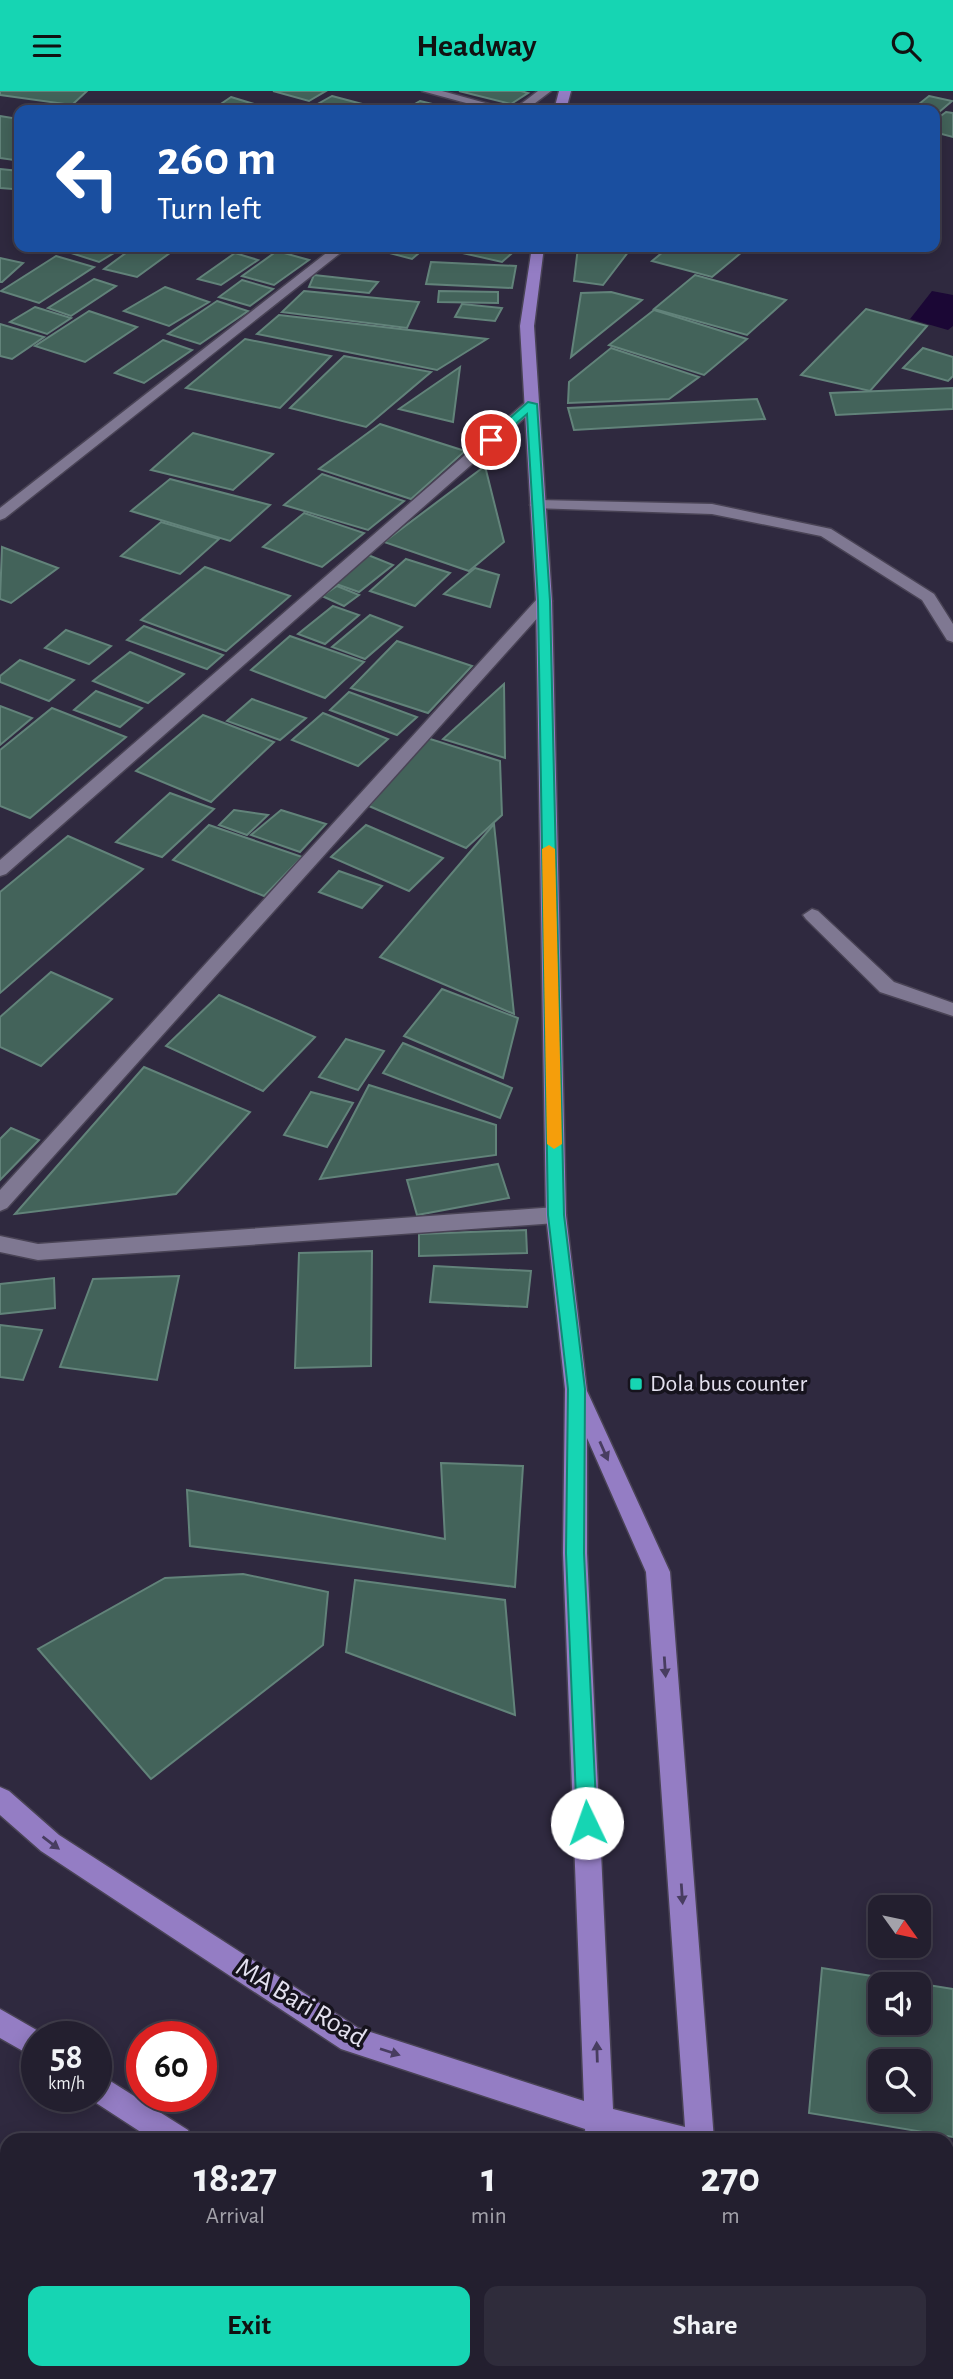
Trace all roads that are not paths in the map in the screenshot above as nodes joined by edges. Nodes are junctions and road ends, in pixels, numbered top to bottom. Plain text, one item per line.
1 (428, 91) edge
2 (545, 91) edge
3 (485, 105) edge
4 (526, 105) edge
5 (336, 252) edge
6 (537, 252) edge
7 (532, 404) junction
8 (538, 505) junction
9 (0, 515) edge
10 (544, 601) junction
11 (953, 637) edge
12 (0, 870) edge
13 (812, 915) dead end
14 (953, 1010) edge
15 (0, 1203) edge
16 (556, 1215) junction
17 (0, 1244) edge
18 (576, 1389) junction
19 (0, 1798) edge
20 (0, 2022) edge
21 (21, 2036) edge
22 (112, 2097) edge
23 (600, 2130) edge
24 (167, 2133) edge
25 (625, 2133) edge
26 (700, 2133) edge

1 - 3 street
2 - 4 street
5 - 9 street
6 - 7 main road
7 - 8 main road
7 - 12 street
8 - 10 main road
8 - 11 street
10 - 15 street
10 - 16 main road
13 - 14 street
16 - 17 street
16 - 18 main road
23 -> 18 main road
18 -> 26 main road
19 -> 23 main road, MA Bari Road
20 - 21 main road
22 - 24 main road
23 - 25 main road, MA Bari Road

